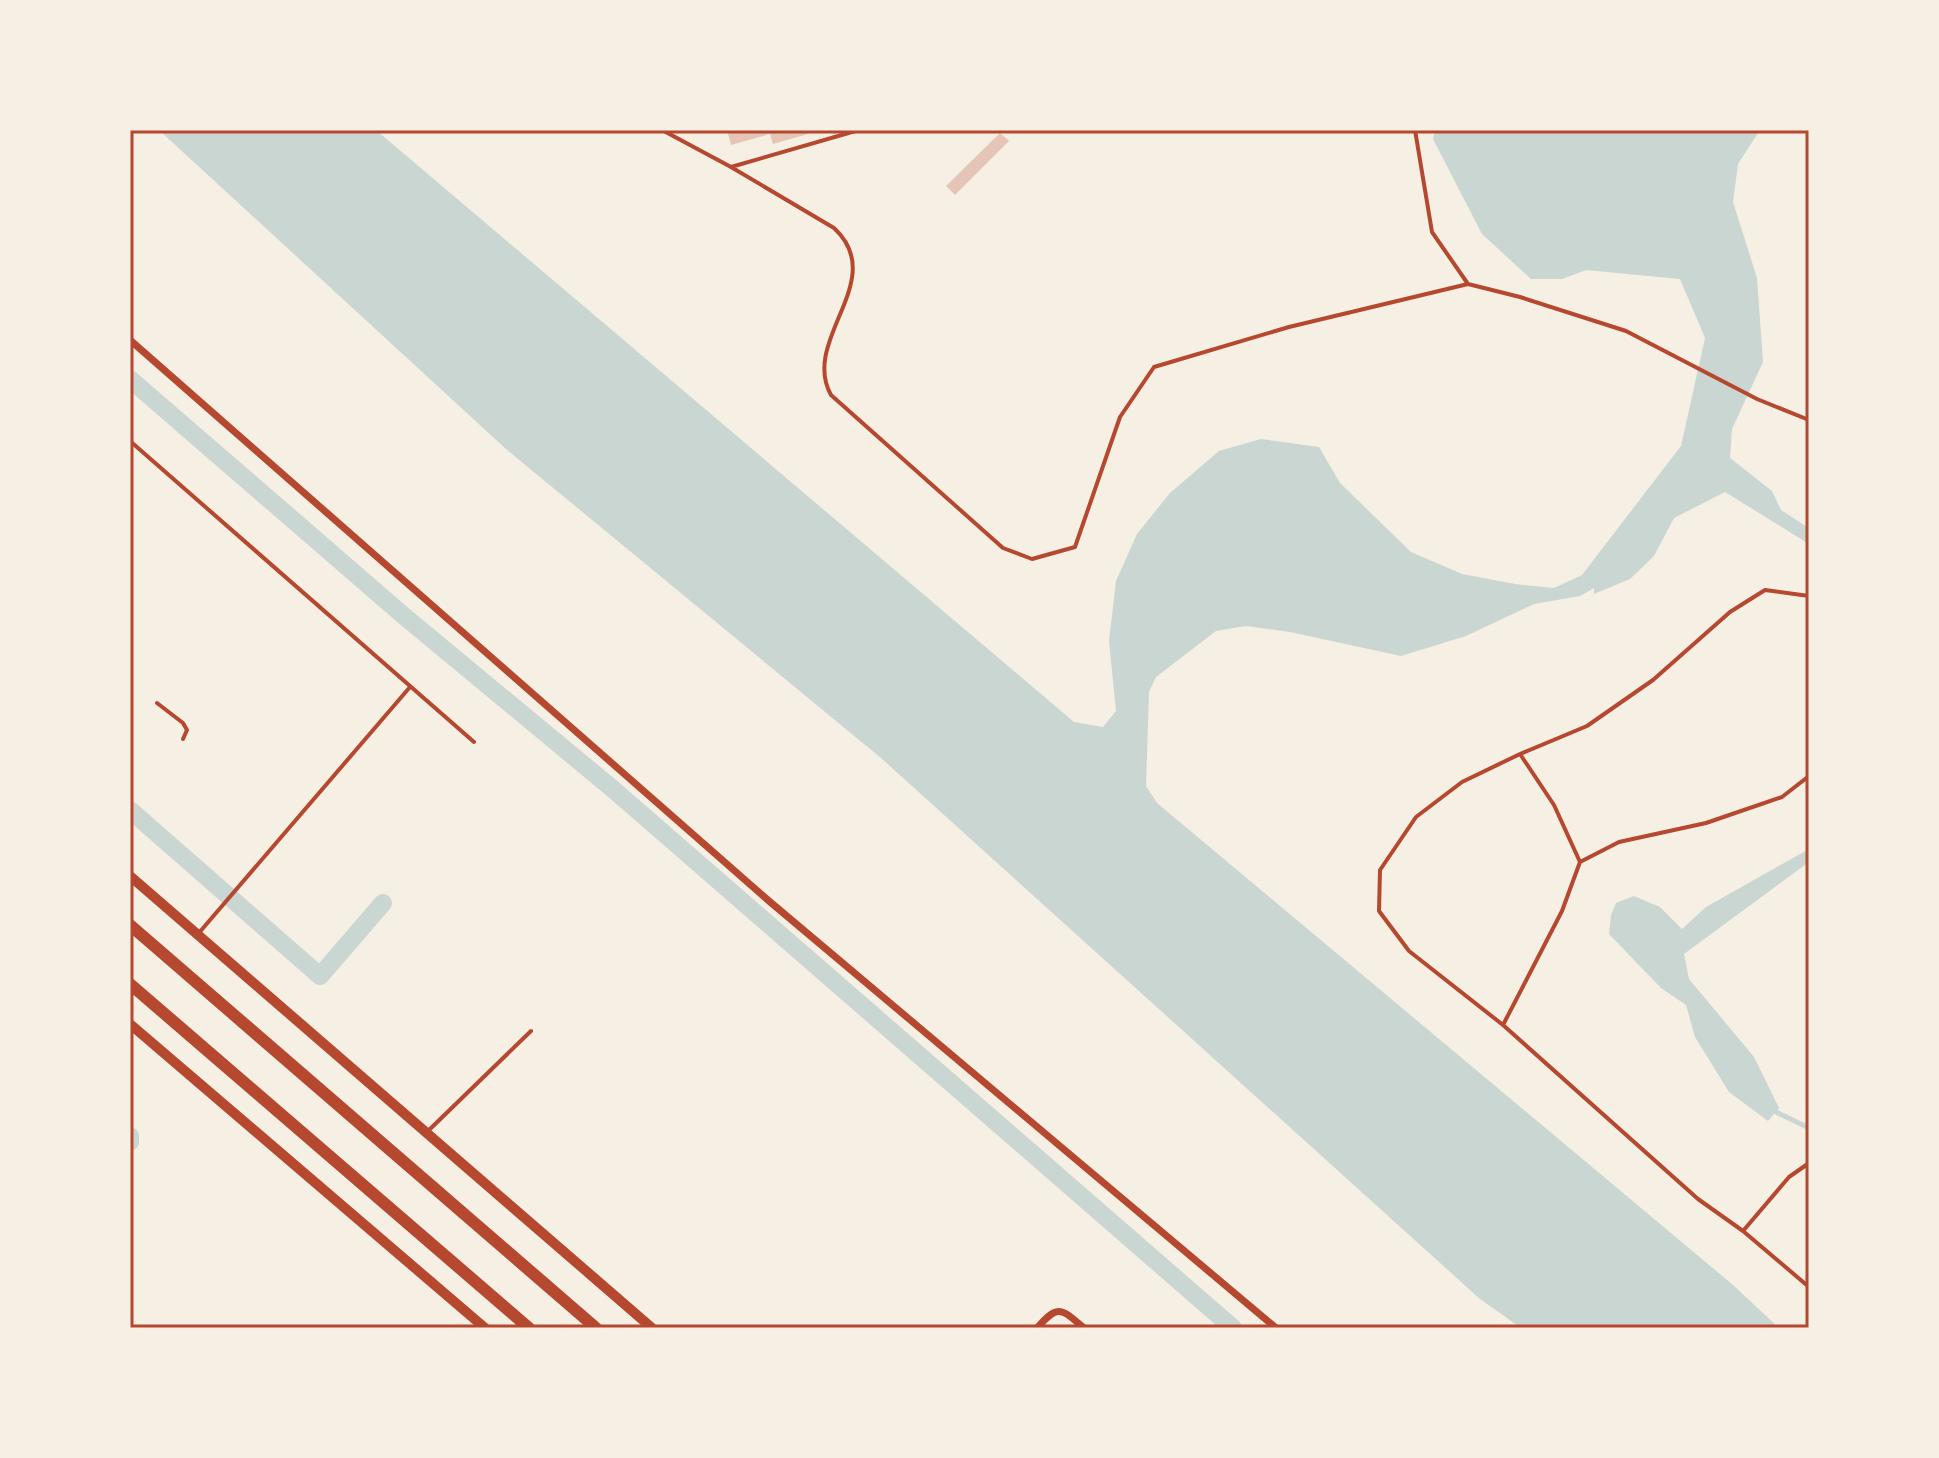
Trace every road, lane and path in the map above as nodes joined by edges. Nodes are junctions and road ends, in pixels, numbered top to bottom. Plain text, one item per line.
1 (662, 130) edge
2 (859, 130) edge
3 (1415, 130) edge
4 (731, 167) junction
5 (1468, 284) junction
6 (130, 340) edge
7 (1809, 420) edge
8 (130, 441) edge
9 (1809, 596) edge
10 (410, 687) junction
11 (157, 703) dead end
12 (183, 739) dead end
13 (474, 742) dead end
14 (1520, 754) junction
15 (1809, 776) edge
16 (1580, 862) junction
17 (130, 876) edge
18 (130, 925) edge
19 (197, 935) junction
20 (130, 984) edge
21 (130, 1024) edge
22 (1503, 1025) junction
23 (531, 1031) dead end
24 (426, 1133) junction
25 (1809, 1163) edge
26 (1743, 1231) junction
27 (1809, 1287) edge
28 (485, 1328) edge
29 (529, 1328) edge
30 (596, 1328) edge
31 (652, 1328) edge
32 (1037, 1328) edge
33 (1084, 1328) edge
34 (1276, 1328) edge

1 - 4 lane
2 - 4 lane
3 - 5 lane
4 - 5 lane
5 - 7 lane
6 - 34 street
8 - 10 lane
9 - 14 lane
10 - 13 lane
10 - 19 lane
11 - 12 lane
14 - 16 lane
14 - 22 lane
15 - 16 lane
16 - 22 lane
17 - 19 main road
18 - 30 highway
19 - 24 main road
20 - 29 highway
21 - 28 main road
22 - 26 lane
23 - 24 lane
24 - 31 main road
25 - 26 lane
26 - 27 lane
32 - 33 street

